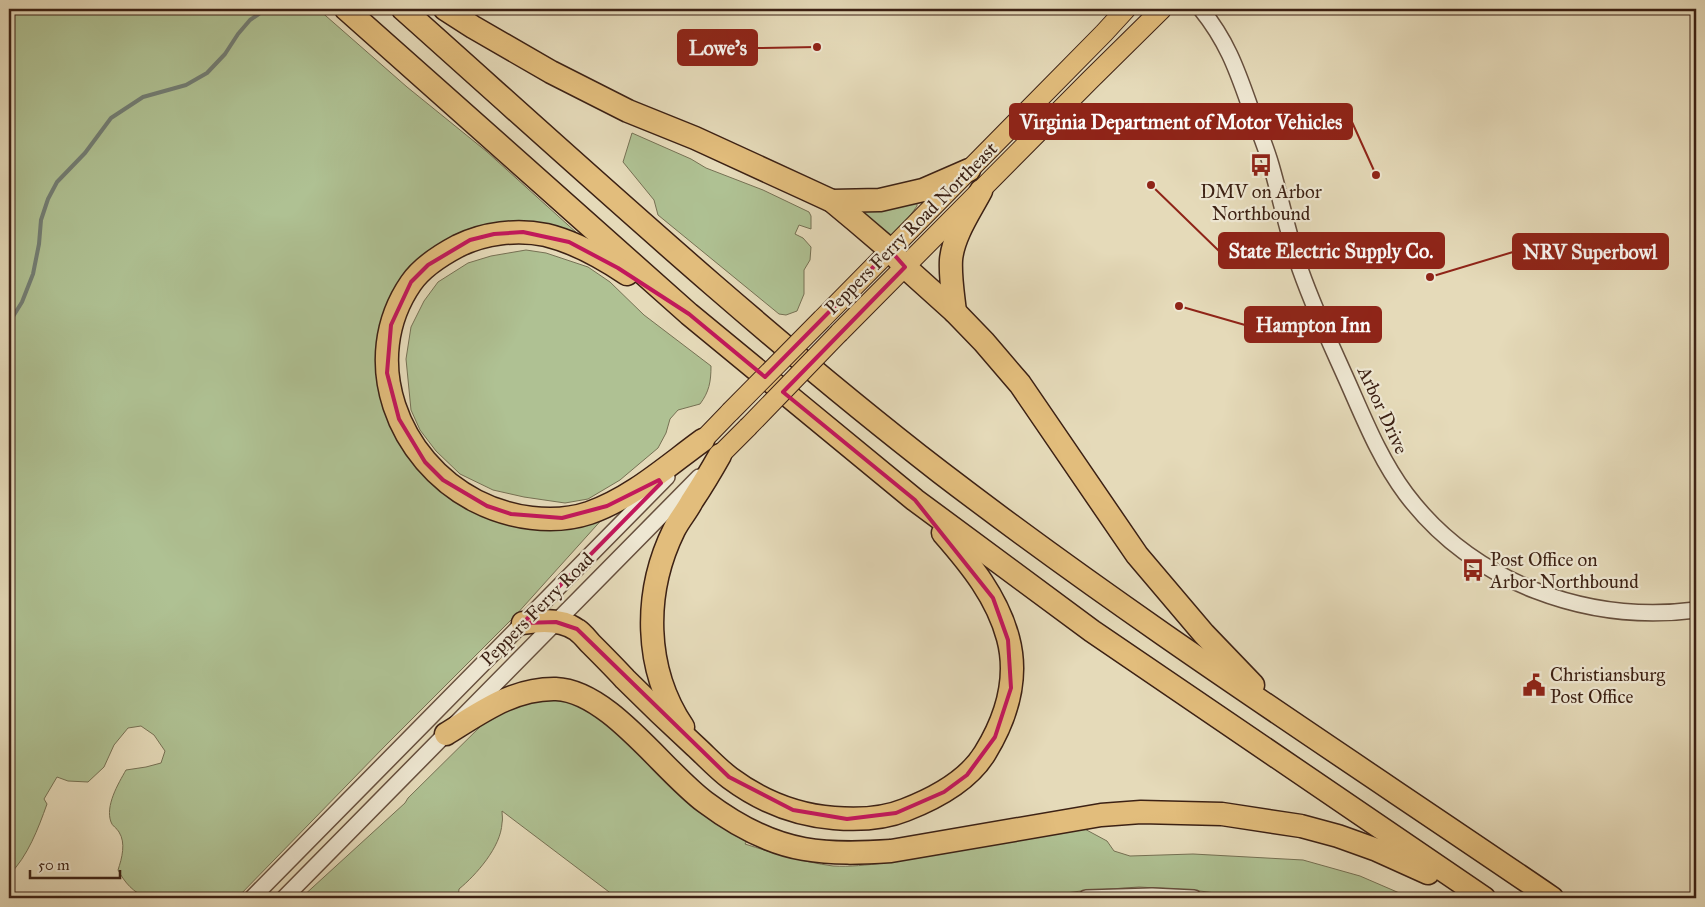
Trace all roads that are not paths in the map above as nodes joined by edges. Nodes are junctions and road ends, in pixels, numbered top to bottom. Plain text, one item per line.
1 (346, 9) edge
2 (403, 9) edge
3 (445, 9) edge
4 (1126, 9) edge
5 (1162, 9) edge
6 (1200, 9) edge
7 (969, 170) junction
8 (980, 191) junction
9 (832, 202) junction
10 (890, 250) junction
11 (905, 267) junction
12 (955, 312) junction
13 (689, 314) junction
14 (822, 319) joint
15 (840, 333) joint
16 (703, 440) junction
17 (720, 455) junction
18 (914, 500) junction
19 (1696, 610) edge
20 (556, 622) junction
21 (523, 623) junction
22 (1283, 716) junction
23 (446, 734) junction
24 (711, 760) junction
25 (252, 898) edge
26 (284, 898) edge
27 (1086, 898) edge
28 (1194, 898) edge
29 (1474, 898) edge
30 (1484, 898) edge
31 (1552, 898) edge

1 - 13 highway
2 - 22 highway
3 - 9 highway
4 - 7 main road, Peppers Ferry Road Northeast
5 - 8 main road, Peppers Ferry Road Northeast
6 - 19 street, Arbor Drive
7 - 9 highway
7 - 10 main road, Peppers Ferry Road Northeast
8 - 11 main road, Peppers Ferry Road Northeast
8 - 12 highway
9 - 10 highway
10 - 11 highway
10 - 14 main road, Peppers Ferry Road Northeast
11 - 12 highway
11 - 15 main road, Peppers Ferry Road Northeast
12 - 22 highway
13 - 16 highway
13 - 18 highway
14 - 16 main road, Peppers Ferry Road, bridge
15 - 17 main road, Peppers Ferry Road, bridge
16 - 21 street, Peppers Ferry Road
17 - 20 street, Peppers Ferry Road
17 - 24 highway
18 - 24 highway
18 - 30 highway
20 - 21 highway
20 - 23 street, Peppers Ferry Road
20 - 24 highway
21 - 25 street, Peppers Ferry Road
22 - 31 highway
23 - 26 street, Peppers Ferry Road
23 - 29 highway
27 - 28 street

